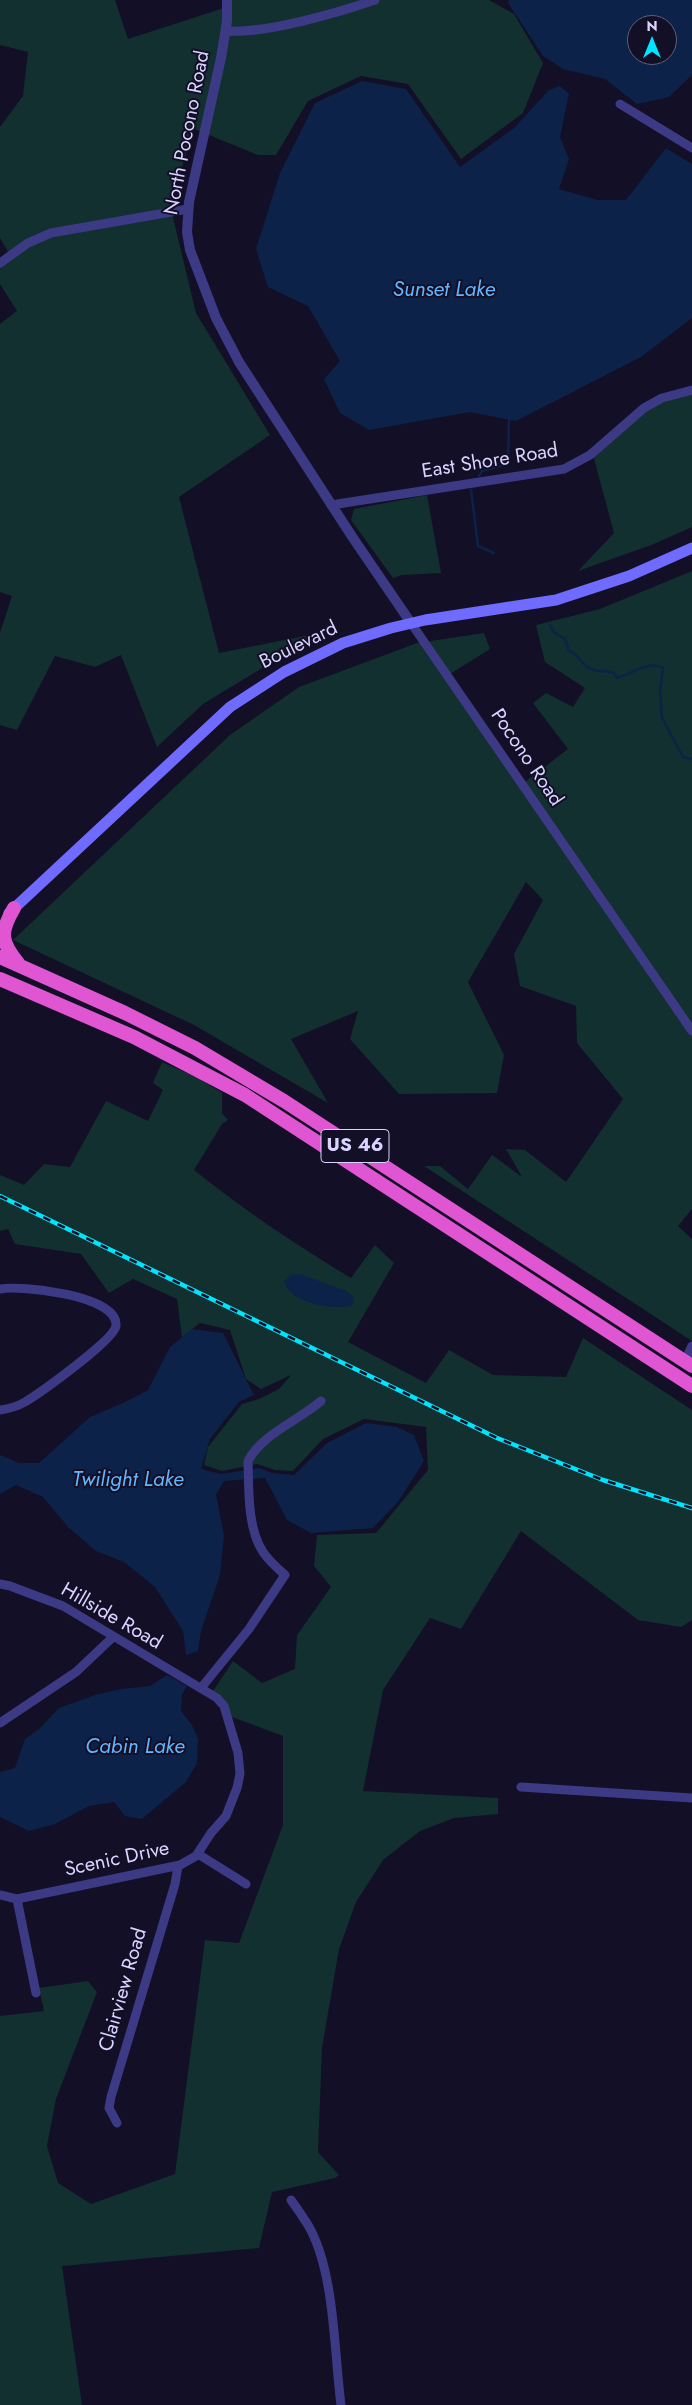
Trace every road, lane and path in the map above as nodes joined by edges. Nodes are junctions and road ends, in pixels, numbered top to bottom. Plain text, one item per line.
1 (227, 0) edge
2 (375, 0) edge
3 (226, 31) junction
4 (620, 104) dead end
5 (692, 148) edge
6 (188, 209) junction
7 (0, 263) edge
8 (692, 390) edge
9 (331, 505) junction
10 (692, 548) edge
11 (411, 624) junction
12 (14, 908) junction
13 (0, 922) edge
14 (0, 957) edge
15 (22, 967) junction
16 (0, 979) edge
17 (692, 1031) edge
18 (0, 1289) edge
19 (692, 1346) edge
20 (688, 1364) edge
21 (692, 1386) edge
22 (321, 1401) dead end
23 (0, 1410) edge
24 (0, 1584) edge
25 (113, 1637) junction
26 (201, 1688) junction
27 (0, 1723) edge
28 (521, 1787) dead end
29 (692, 1798) edge
30 (198, 1854) junction
31 (178, 1866) junction
32 (246, 1884) dead end
33 (0, 1895) edge
34 (17, 1899) junction
35 (36, 1993) dead end
36 (116, 2123) dead end
37 (291, 2200) dead end
38 (341, 2405) edge

1 - 3 street, North Pocono Road
2 - 3 street
3 - 6 street, North Pocono Road
4 - 5 street
6 - 7 street
6 - 9 street, North Pocono Road
8 - 9 street, East Shore Road
9 - 11 street, Pocono Road
10 - 11 main road, Boulevard
11 - 12 main road, Boulevard
11 - 17 street, Pocono Road
12 - 13 main road, Boulevard
12 - 15 highway
14 - 15 highway, US 46
15 - 20 highway, US 46
16 - 21 highway, US 46
18 - 23 street
19 - 20 street
22 - 26 street
24 - 25 street, Hillside Road
25 - 26 street, Hillside Road
25 - 27 street
26 - 30 street, Scenic Drive
28 - 29 street
30 - 31 street, Scenic Drive
30 - 32 street
31 - 34 street, Scenic Drive
31 - 36 street, Clairview Road
33 - 34 street, Scenic Drive
34 - 35 street
37 - 38 street

